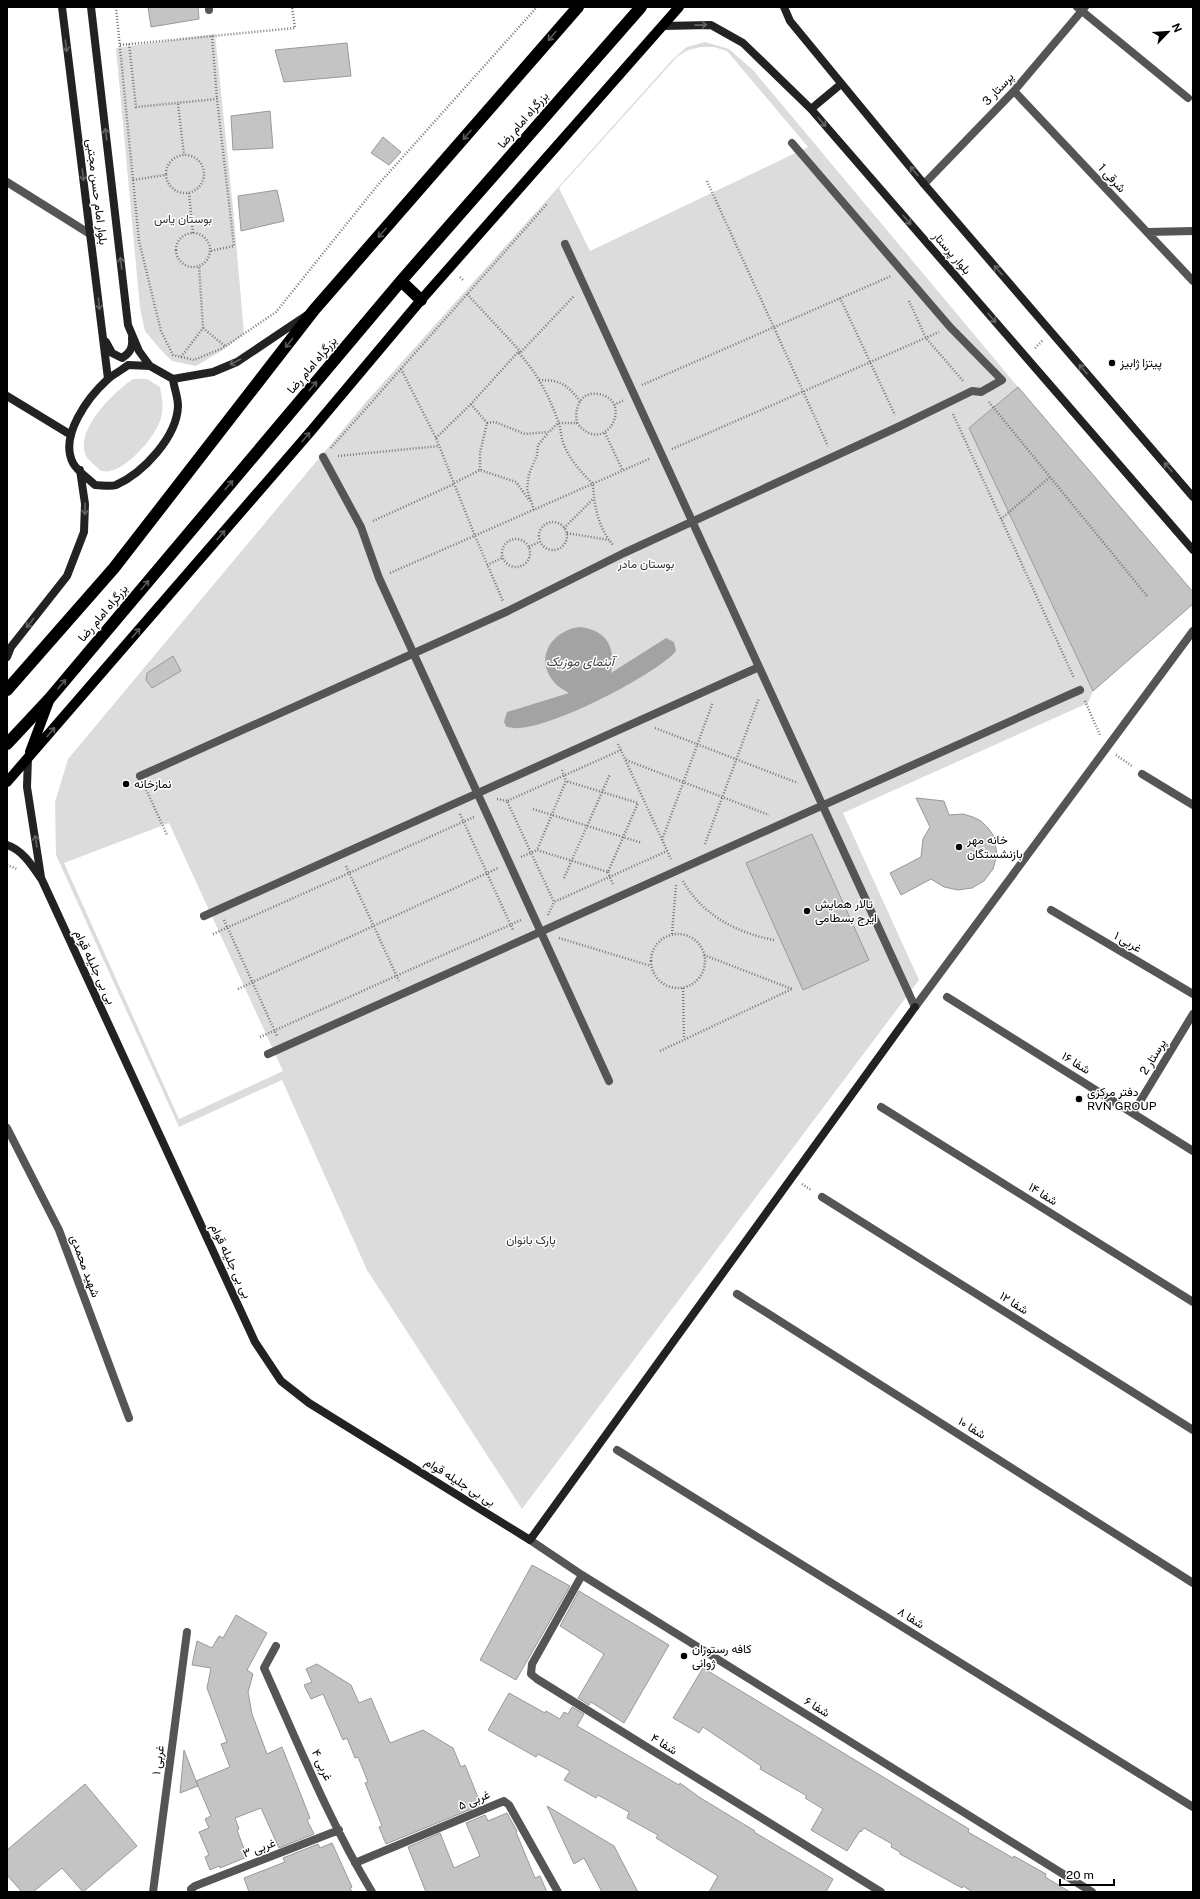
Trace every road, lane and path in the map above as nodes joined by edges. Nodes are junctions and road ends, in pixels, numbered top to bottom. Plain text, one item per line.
1 (62, 7) edge
2 (91, 7) edge
3 (116, 7) edge
4 (292, 7) edge
5 (537, 7) edge
6 (578, 7) edge
7 (641, 7) edge
8 (680, 7) edge
9 (784, 7) edge
10 (1081, 8) edge
11 (662, 26) junction
12 (212, 36) junction
13 (129, 44) junction
14 (120, 45) junction
15 (840, 84) junction
16 (1014, 91) junction
17 (1188, 98) dead end
18 (218, 99) junction
19 (178, 104) junction
20 (811, 109) junction
21 (792, 143) dead end
22 (409, 151) junction
23 (412, 154) dead end
24 (184, 155) junction
25 (165, 175) junction
26 (133, 180) junction
27 (707, 181) dead end
28 (7, 182) edge
29 (924, 184) junction
30 (188, 193) junction
31 (547, 204) dead end
32 (1193, 230) edge
33 (1148, 232) junction
34 (193, 233) junction
35 (90, 234) junction
36 (565, 244) dead end
37 (210, 251) junction
38 (199, 266) junction
39 (902, 271) junction
40 (460, 277) dead end
41 (463, 280) dead end
42 (401, 281) junction
43 (1193, 281) edge
44 (584, 286) junction
45 (466, 294) junction
46 (906, 295) dead end
47 (840, 298) junction
48 (421, 300) junction
49 (314, 310) junction
50 (128, 325) junction
51 (774, 327) junction
52 (203, 328) junction
53 (102, 330) junction
54 (226, 346) junction
55 (519, 352) junction
56 (181, 357) junction
57 (150, 366) junction
58 (401, 369) junction
59 (108, 379) junction
60 (173, 379) junction
61 (539, 380) junction
62 (632, 389) junction
63 (972, 391) junction
64 (981, 392) junction
65 (7, 396) edge
66 (580, 401) junction
67 (948, 402) junction
68 (471, 404) junction
69 (487, 423) junction
70 (558, 423) junction
71 (577, 424) junction
72 (900, 426) junction
73 (549, 432) junction
74 (605, 433) junction
75 (71, 435) junction
76 (436, 438) junction
77 (439, 446) junction
78 (323, 457) junction
79 (833, 457) junction
80 (80, 470) junction
81 (480, 470) junction
82 (624, 471) dead end
83 (1050, 477) junction
84 (454, 483) junction
85 (1193, 497) edge
86 (593, 499) junction
87 (530, 501) junction
88 (534, 510) dead end
89 (1001, 519) junction
90 (692, 521) junction
91 (361, 527) junction
92 (564, 528) junction
93 (567, 533) junction
94 (608, 540) junction
95 (539, 542) junction
96 (529, 547) junction
97 (1193, 550) edge
98 (624, 553) junction
99 (502, 558) junction
100 (487, 565) junction
101 (1147, 596) dead end
102 (508, 611) junction
103 (1193, 631) edge
104 (413, 653) junction
105 (7, 657) edge
106 (759, 667) junction
107 (765, 681) junction
108 (720, 684) junction
109 (7, 690) edge
110 (1080, 690) junction
111 (50, 698) junction
112 (638, 721) junction
113 (613, 732) junction
114 (7, 744) edge
115 (698, 744) junction
116 (1106, 748) junction
117 (621, 750) junction
118 (28, 757) junction
119 (736, 759) junction
120 (625, 760) junction
121 (610, 774) dead end
122 (1142, 774) joint
123 (140, 776) joint
124 (7, 782) edge
125 (684, 782) junction
126 (815, 790) junction
127 (602, 792) junction
128 (477, 793) junction
129 (722, 797) junction
130 (644, 800) junction
131 (455, 803) junction
132 (638, 803) junction
133 (1193, 805) edge
134 (823, 806) junction
135 (533, 809) dead end
136 (485, 812) junction
137 (552, 815) junction
138 (463, 822) junction
139 (786, 822) junction
140 (587, 826) junction
141 (167, 835) dead end
142 (623, 837) junction
143 (662, 840) junction
144 (642, 843) dead end
145 (7, 845) edge
146 (537, 850) junction
147 (667, 851) junction
148 (531, 853) junction
149 (341, 854) junction
150 (572, 861) junction
151 (699, 861) junction
152 (509, 863) junction
153 (678, 871) junction
154 (349, 873) junction
155 (487, 873) junction
156 (564, 878) dead end
157 (42, 880) junction
158 (219, 909) junction
159 (1051, 910) dead end
160 (533, 915) junction
161 (204, 916) dead end
162 (511, 925) junction
163 (374, 926) junction
164 (228, 927) junction
165 (541, 932) junction
166 (213, 934) dead end
167 (672, 934) junction
168 (774, 940) dead end
169 (518, 942) junction
170 (704, 955) junction
171 (651, 966) junction
172 (396, 976) junction
173 (253, 983) junction
174 (683, 988) junction
175 (238, 989) dead end
176 (404, 993) junction
177 (1193, 994) edge
178 (947, 997) dead end
179 (915, 1007) junction
180 (1193, 1014) edge
181 (275, 1030) junction
182 (260, 1037) dead end
183 (684, 1040) junction
184 (283, 1048) junction
185 (660, 1051) dead end
186 (268, 1054) dead end
187 (609, 1081) dead end
188 (881, 1107) dead end
189 (1133, 1112) junction
190 (7, 1128) edge
191 (1193, 1151) edge
192 (792, 1177) junction
193 (822, 1197) joint
194 (737, 1294) dead end
195 (1193, 1302) edge
196 (129, 1418) dead end
197 (1193, 1430) edge
198 (617, 1450) dead end
199 (530, 1540) junction
200 (582, 1575) junction
201 (1193, 1582) edge
202 (187, 1632) dead end
203 (276, 1646) dead end
204 (1193, 1806) edge
205 (339, 1830) junction
206 (355, 1863) junction
207 (152, 1892) edge
208 (191, 1892) edge
209 (372, 1892) edge
210 (558, 1892) edge
211 (881, 1892) edge
212 (1092, 1892) edge

1 -> 35 street, بلوار امام حسن مجتبی
50 -> 2 street, بلوار امام حسن مجتبی
3 - 14 path
4 - 12 path
5 - 22 path
6 -> 49 highway, بزرگراه امام رضا
7 - 42 highway, بزرگراه امام رضا
8 - 11 main road
9 - 15 street, بلوار پرستار
10 - 16 street, پرستار 3
10 - 17 street
11 -> 20 street, بلوار پرستار
11 - 48 main road
12 - 13 path
12 - 18 path
13 - 14 path
13 - 19 path
14 - 26 path
15 - 20 street
29 -> 15 street, بلوار پرستار
16 - 29 street, پرستار 3
16 - 33 street, شرقی 1
18 - 19 path
18 - 37 path
19 - 24 path
20 -> 97 street, بلوار پرستار
21 - 39 street
22 - 23 path
22 - 54 path
24 - 25 path
24 - 30 path
25 - 26 path
25 - 30 path
26 - 56 path
27 - 51 path
28 - 35 street
85 -> 29 street, بلوار پرستار
30 - 34 path
31 - 45 path
32 - 33 street
33 - 43 street, شرقی 1
34 - 37 path
34 - 38 path
35 -> 53 street, بلوار امام حسن مجتبی
36 - 44 street
37 - 38 path
38 - 52 path
39 - 47 path
39 - 64 street
40 - 41 path
42 - 48 highway
111 -> 42 highway, بزرگراه امام رضا
44 - 55 path
44 - 62 street
45 - 55 path
45 - 58 path
46 - 63 path
47 - 51 path
47 - 72 path
118 -> 48 main road
49 -> 60 street
49 -> 109 highway, بزرگراه امام رضا
50 - 53 street
50 - 57 street, بلوار امام حسن مجتبی
51 - 62 path
51 - 79 path
52 - 54 path
52 - 56 path
53 - 59 street, بلوار امام حسن مجتبی
54 - 56 path
55 - 61 path
55 - 68 path
57 - 59 street
57 - 60 street
58 - 76 path
58 - 78 path
59 - 75 street
60 - 80 street
61 - 66 path
61 - 70 path
62 - 90 street
63 - 64 street
63 - 67 street
64 - 83 path
65 - 75 street
66 - 71 path
66 - 74 path
67 - 72 street
67 - 89 path
68 - 69 path
68 - 76 path
69 - 73 path
69 - 81 path
70 - 71 path
70 - 73 path
70 - 86 path
71 - 74 path
72 - 79 street
73 - 87 path
74 - 82 path
75 - 80 street
76 - 77 path
77 - 78 path
77 - 84 path
78 - 91 street
79 - 90 street
80 -> 105 street
81 - 84 path
81 - 87 path
83 - 89 path
83 - 101 path
84 - 91 path
84 - 100 path
86 - 92 path
86 - 94 path
87 - 88 path
89 - 110 path
90 - 98 street
90 - 106 street
91 - 104 street
92 - 93 path
92 - 95 path
93 - 94 path
93 - 95 path
94 - 98 path
95 - 96 path
96 - 99 path
96 - 99 path
98 - 102 street
99 - 100 path
100 - 102 path
102 - 104 street
103 - 116 street
104 - 123 street
104 - 128 street
106 - 107 street
106 - 108 street
107 - 119 path
107 - 126 street
108 - 112 street
108 - 115 path
110 - 116 path
110 - 134 street
111 - 114 highway, بزرگراه امام رضا
111 - 118 main road
112 - 113 street
112 - 115 path
113 - 117 path
113 - 128 street
115 - 119 path
115 - 125 path
116 - 122 path
116 - 179 street
117 - 120 path
117 - 148 path
118 - 124 main road
157 -> 118 street
119 - 126 path
119 - 129 path
120 - 125 path
120 - 130 path
121 - 127 path
122 - 133 street
123 - 141 path
125 - 129 path
125 - 143 path
126 - 134 street
127 - 132 path
127 - 137 path
127 - 140 path
128 - 131 street
128 - 136 street
129 - 139 path
129 - 151 path
130 - 132 path
130 - 143 path
131 - 138 path
131 - 149 street
132 - 142 path
134 - 139 street
134 - 179 street
135 - 137 path
136 - 138 path
136 - 152 street
137 - 140 path
137 - 146 path
138 - 154 path
138 - 155 path
139 - 151 street
140 - 142 path
140 - 150 path
142 - 144 path
142 - 150 path
143 - 147 path
145 - 157 street
146 - 148 path
146 - 150 path
147 - 148 path
147 - 153 path
148 - 152 path
149 - 154 path
149 - 158 street
150 - 156 path
151 - 153 street
152 - 155 path
152 - 160 street
153 - 165 street
153 - 167 path
153 - 168 path
154 - 163 path
154 - 164 path
155 - 162 path
155 - 163 path
157 - 199 street, بی بی جلیله قوام
158 - 161 street
158 - 164 path
159 - 177 street, ۱ غربی
160 - 162 path
160 - 165 street
162 - 169 path
162 - 172 path
163 - 172 path
163 - 173 path
164 - 166 path
164 - 173 path
165 - 169 street
165 - 171 path
165 - 187 street
167 - 170 path
167 - 171 path
169 - 176 street
170 - 174 path
170 - 183 path
171 - 174 path
172 - 176 path
172 - 181 path
173 - 175 path
173 - 181 path
174 - 183 path
176 - 184 street
178 - 189 street, شفا ۱۶
179 - 192 street
180 - 189 street, پرستار 2
181 - 182 path
181 - 184 path
183 - 185 path
184 - 186 street
188 - 195 street, شفا ۱۴
189 - 191 street, شفا ۱۶
190 - 196 street, شهید محمدی
192 - 193 path
192 - 199 street
193 - 197 street, شفا ۱۲
194 - 201 street, شفا ۱۰
198 - 204 street, شفا ۸
199 - 200 street, شفا ۶
200 - 211 street, شفا ۴
200 - 212 street, شفا ۶
202 - 207 street, غربی ۱
203 - 205 street, غربی ۴
205 - 206 street, غربی ۴
205 - 208 street, غربی ۳
206 - 209 street, غربی ۴
206 - 210 street, غربی ۵

